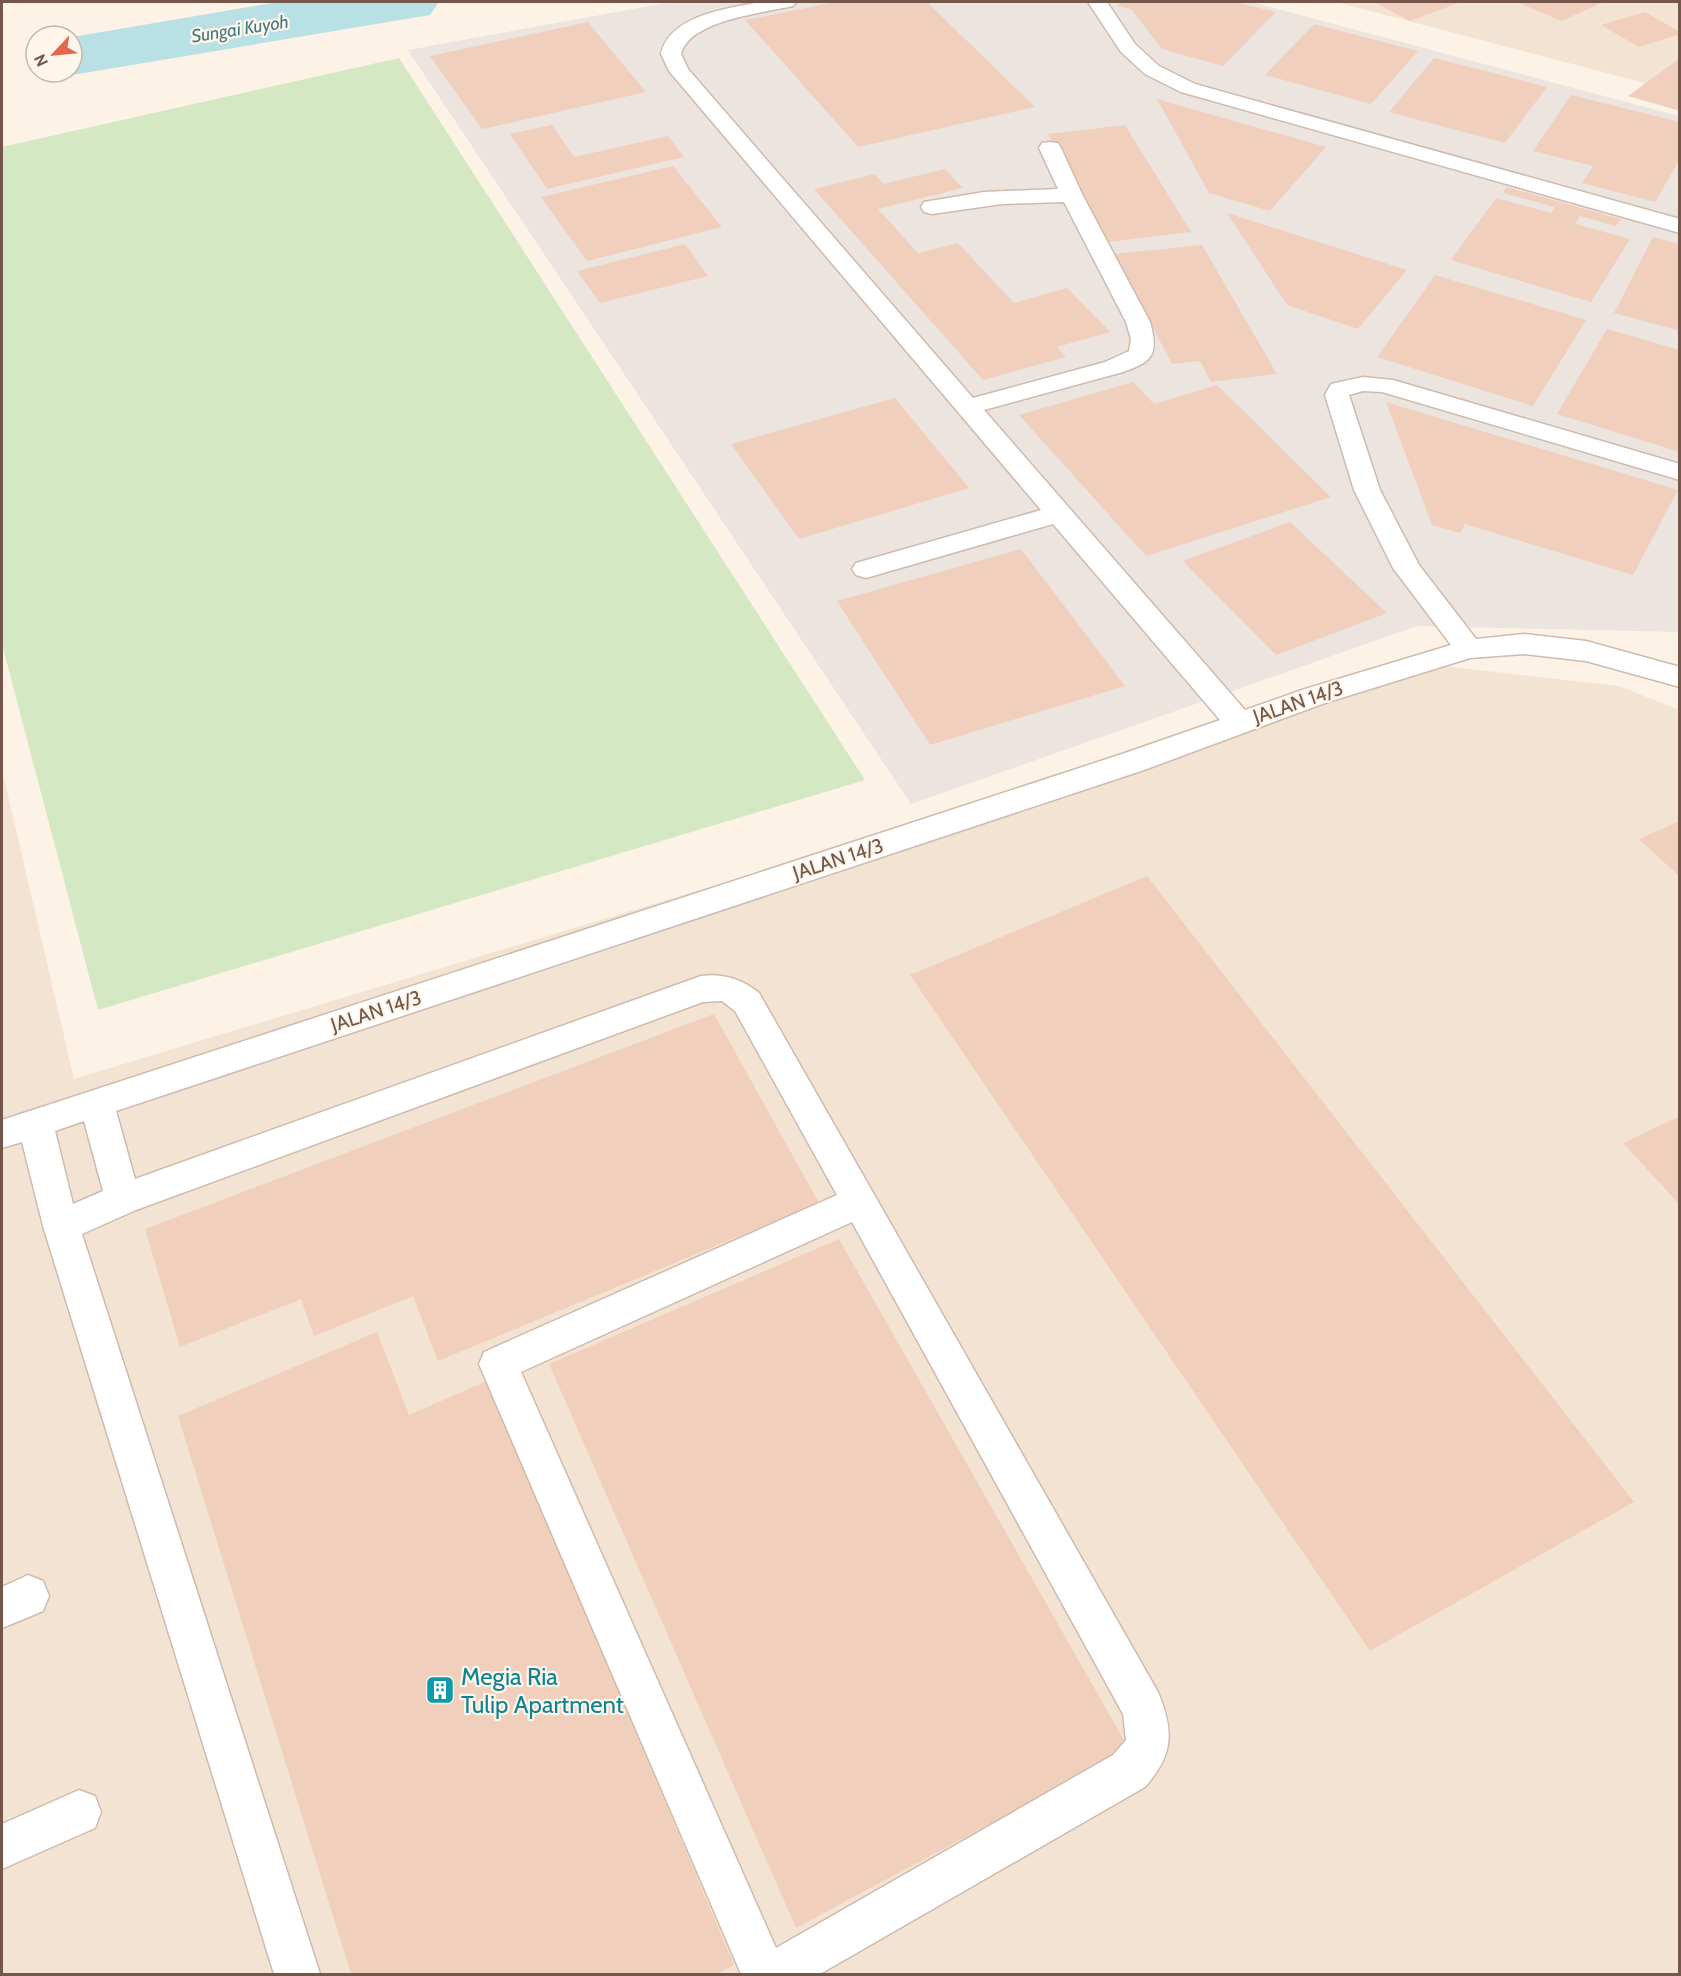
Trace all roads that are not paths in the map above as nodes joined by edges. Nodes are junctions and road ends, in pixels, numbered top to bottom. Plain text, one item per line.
1 (786, 2) edge
2 (1098, 2) edge
3 (1050, 148) dead end
4 (1072, 196) junction
5 (932, 207) dead end
6 (1680, 226) edge
7 (968, 407) junction
8 (1680, 472) edge
9 (1059, 513) junction
10 (866, 569) dead end
11 (1469, 649) junction
12 (1680, 677) edge
13 (1239, 723) junction
14 (96, 1102) junction
15 (35, 1123) junction
16 (2, 1134) edge
17 (123, 1199) junction
18 (859, 1202) junction
19 (61, 1226) junction
20 (79, 1812) dead end
21 (2, 1847) edge
22 (297, 1974) edge
23 (764, 1974) edge
24 (776, 1974) edge

1 - 7 street
2 - 6 street
3 - 4 street
4 - 5 street
4 - 7 street
7 - 9 street
8 - 11 street
9 - 10 street
9 - 13 street
11 - 12 street, JALAN 14/3
11 - 13 street, JALAN 14/3
13 - 14 street, JALAN 14/3
14 - 15 street, JALAN 14/3
14 - 17 street
15 - 16 street, JALAN 14/3
15 - 19 street
17 - 18 street
17 - 19 street
18 - 23 street
18 - 24 street
19 - 22 street
20 - 21 street

